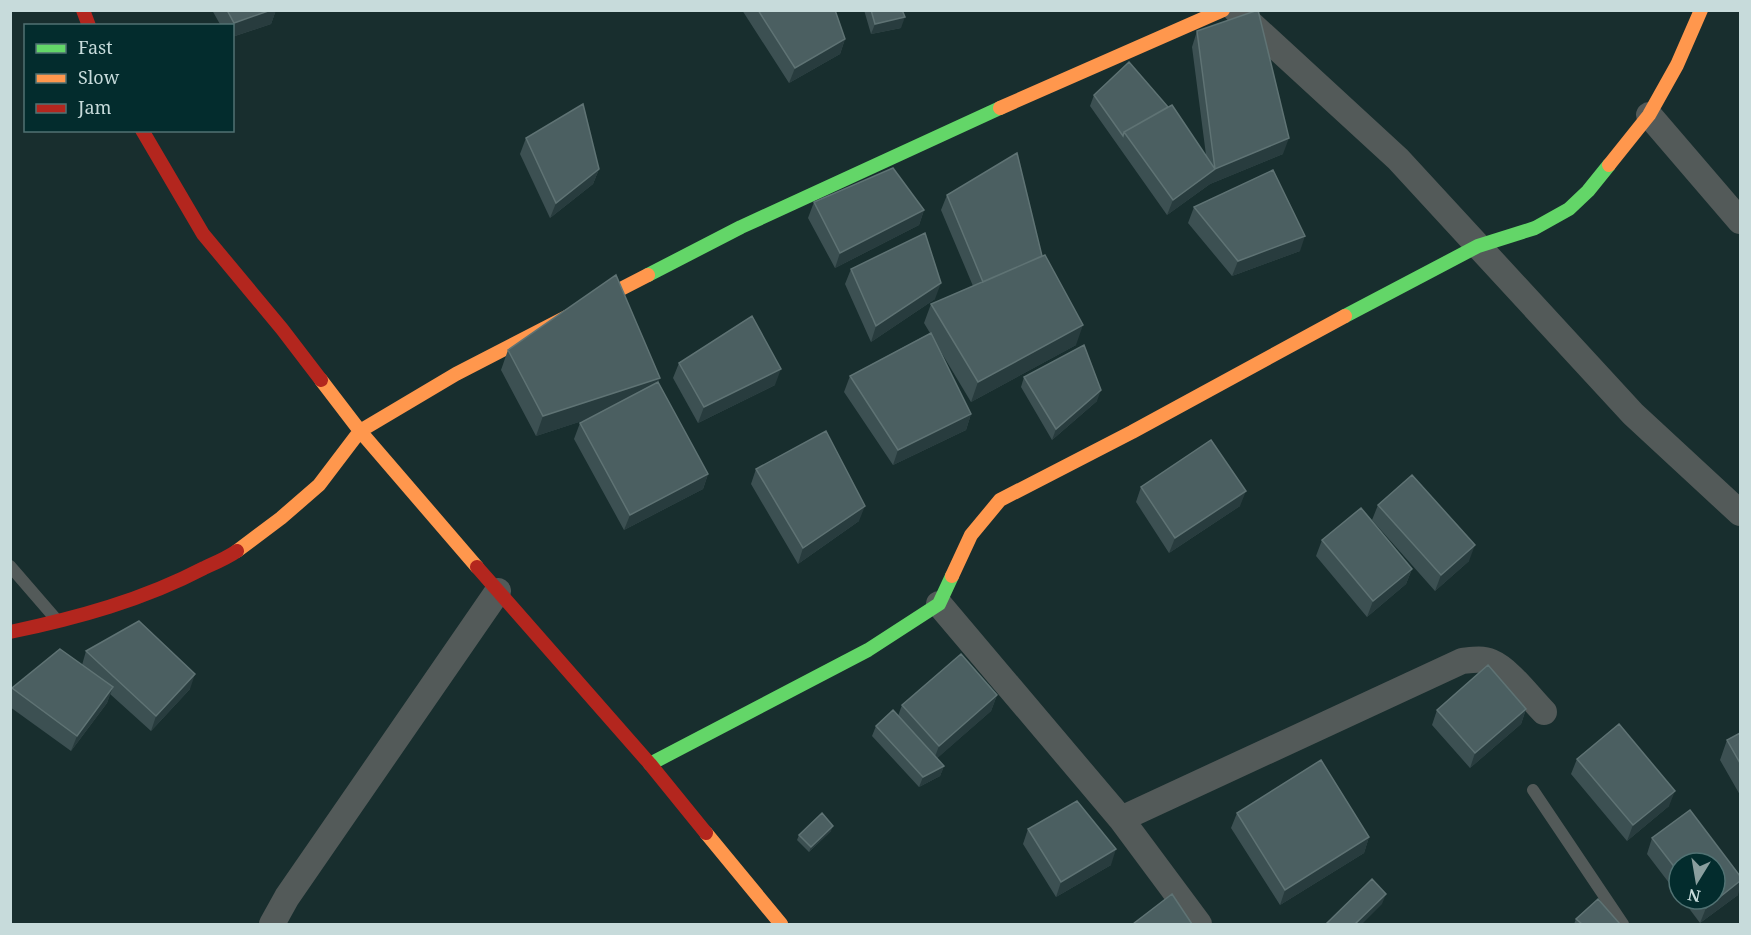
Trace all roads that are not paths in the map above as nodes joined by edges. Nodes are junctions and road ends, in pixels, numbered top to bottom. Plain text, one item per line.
1 (1223, 10) edge
2 (1236, 10) edge
3 (1701, 10) edge
4 (1649, 115) junction
5 (143, 132) edge
6 (1740, 221) edge
7 (1478, 246) junction
8 (360, 430) junction
9 (1740, 513) edge
10 (10, 566) edge
11 (498, 591) junction
12 (939, 604) junction
13 (57, 622) junction
14 (10, 632) edge
15 (1544, 712) dead end
16 (650, 764) junction
17 (1533, 790) dead end
18 (1120, 819) junction
19 (272, 924) edge
20 (781, 924) edge
21 (1199, 924) edge
22 (1623, 924) edge

1 - 8 street
2 - 7 street
3 - 4 street
4 - 6 street
4 - 7 street
5 - 8 street
7 - 9 street
7 - 12 street
8 - 11 street
8 - 13 street
10 - 13 lane
11 - 16 street
11 - 19 street
12 - 16 street
12 - 18 street
13 - 14 street
15 - 18 street
16 - 20 street
17 - 22 lane
18 - 21 street

